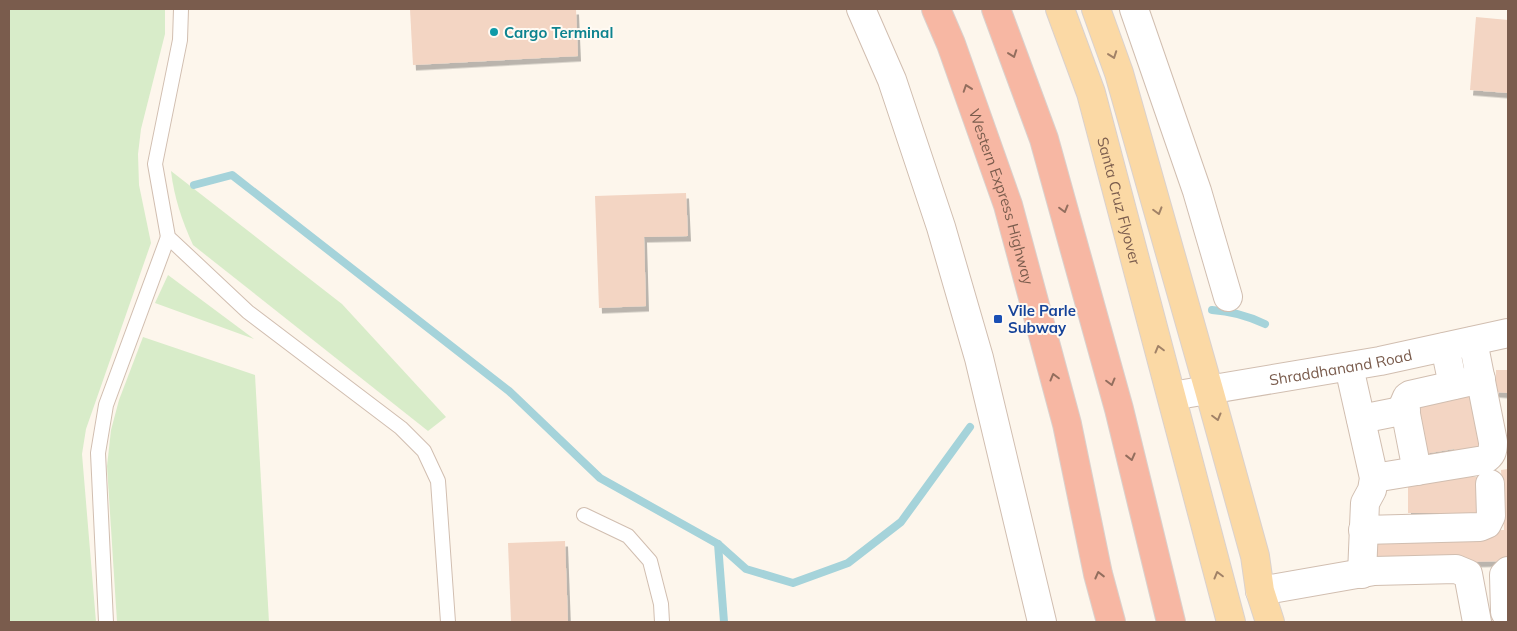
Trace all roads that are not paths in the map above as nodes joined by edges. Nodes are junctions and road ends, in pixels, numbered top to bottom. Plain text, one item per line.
1 (181, 9) edge
2 (861, 9) edge
3 (936, 9) edge
4 (996, 9) edge
5 (1060, 9) edge
6 (1096, 9) edge
7 (1134, 9) edge
8 (168, 237) junction
9 (1228, 297) dead end
10 (1508, 333) edge
11 (1473, 341) junction
12 (1432, 350) junction
13 (1349, 367) junction
14 (1481, 379) junction
15 (1440, 388) junction
16 (1210, 390) junction
17 (1172, 396) junction
18 (1406, 410) junction
19 (1361, 419) junction
20 (1417, 471) junction
21 (1374, 478) junction
22 (1490, 484) dead end
23 (584, 515) dead end
24 (1363, 530) junction
25 (1508, 571) edge
26 (1362, 574) junction
27 (1260, 591) junction
28 (1508, 617) edge
29 (106, 622) edge
30 (448, 622) edge
31 (662, 622) edge
32 (1042, 622) edge
33 (1111, 622) edge
34 (1171, 622) edge
35 (1231, 622) edge
36 (1270, 622) edge
37 (1477, 622) edge

1 - 8 lane
2 - 32 street
33 -> 3 highway, Western Express Highway
4 -> 34 highway
17 -> 5 main road, Santa Cruz Flyover
6 -> 16 main road
7 - 9 street
8 - 29 lane
8 - 30 lane
10 - 11 street, Shraddhanand Road
11 - 12 street, Shraddhanand Road
11 - 14 street
12 - 13 street, Shraddhanand Road
12 - 15 street
13 - 16 street, Shraddhanand Road
13 - 19 street
14 - 15 street
14 - 20 street
15 - 18 street
16 - 17 street, Shraddhanand Road
16 -> 27 main road
35 -> 17 main road, Santa Cruz Flyover
18 - 19 street
18 - 20 street
19 - 21 street
20 - 21 street
21 - 24 street
22 - 24 street
23 - 31 lane
24 - 26 street
25 - 28 street
26 - 27 street
26 - 37 street
27 - 36 main road

